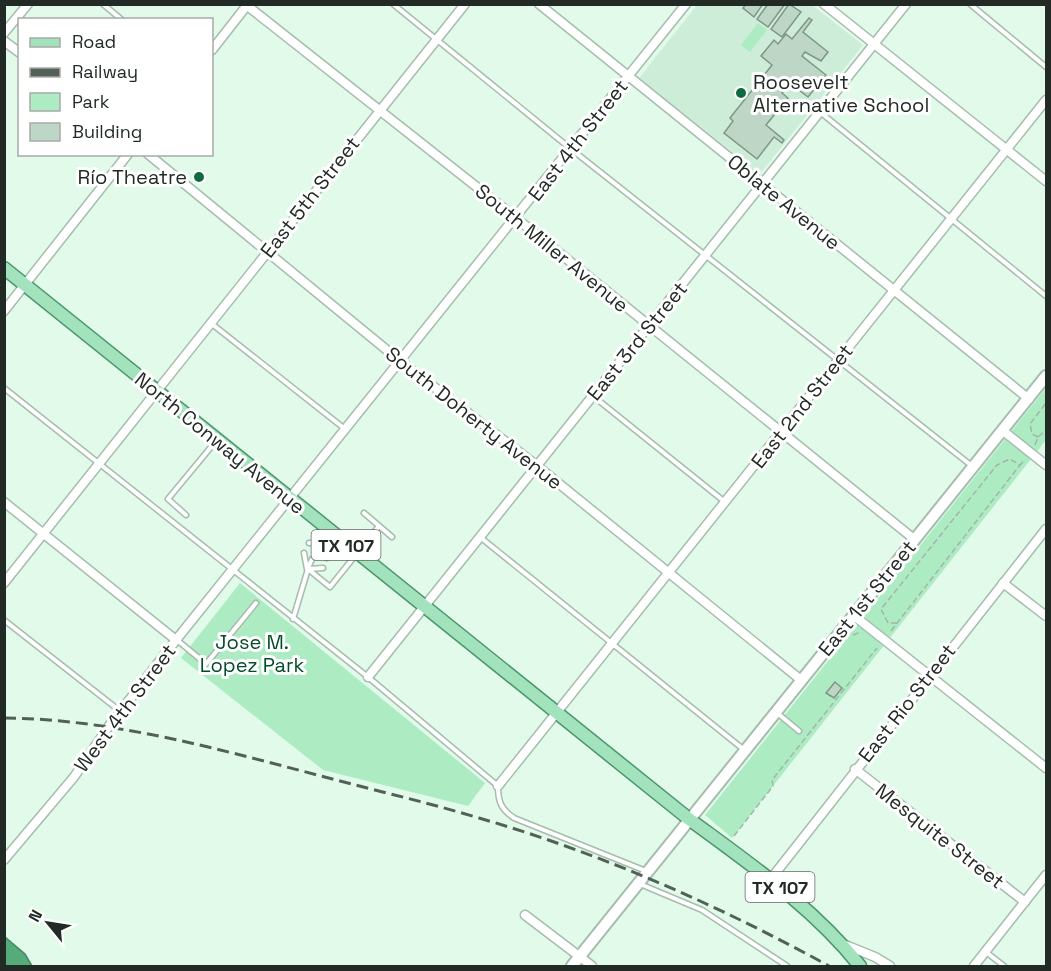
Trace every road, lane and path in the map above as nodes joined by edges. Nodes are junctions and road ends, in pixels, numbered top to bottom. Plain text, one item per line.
1 (27, 4) edge
2 (103, 4) edge
3 (393, 4) edge
4 (465, 4) edge
5 (539, 4) edge
6 (824, 4) edge
7 (906, 4) edge
8 (970, 4) edge
9 (246, 5) edge
10 (683, 5) edge
11 (120, 18) edge
12 (4, 33) edge
13 (437, 40) junction
14 (4, 41) edge
15 (874, 44) junction
16 (213, 49) edge
17 (18, 52) edge
18 (1047, 67) edge
19 (628, 78) junction
20 (1047, 100) edge
21 (378, 112) junction
22 (820, 112) junction
23 (571, 149) junction
24 (1007, 150) junction
25 (126, 156) edge
26 (150, 156) edge
27 (1047, 181) edge
28 (763, 184) junction
29 (516, 218) junction
30 (951, 219) junction
31 (266, 252) junction
32 (706, 255) junction
33 (4, 268) edge
34 (25, 285) junction
35 (892, 291) junction
36 (1047, 296) edge
37 (4, 311) edge
38 (212, 323) junction
39 (649, 326) junction
40 (399, 360) junction
41 (839, 360) junction
42 (1047, 376) edge
43 (4, 388) edge
44 (158, 393) junction
45 (592, 396) junction
46 (1029, 399) junction
47 (1047, 403) edge
48 (345, 429) junction
49 (1002, 430) junction
50 (1047, 430) edge
51 (782, 433) junction
52 (1038, 437) junction
53 (216, 440) junction
54 (1030, 452) junction
55 (101, 465) junction
56 (536, 465) junction
57 (1020, 465) junction
58 (1047, 465) edge
59 (973, 466) junction
60 (289, 500) junction
61 (4, 502) edge
62 (725, 503) junction
63 (364, 513) dead end
64 (186, 515) dead end
65 (379, 526) junction
66 (1047, 529) edge
67 (329, 531) junction
68 (45, 534) junction
69 (392, 537) dead end
70 (480, 537) junction
71 (914, 539) junction
72 (309, 543) dead end
73 (318, 546) junction
74 (304, 553) dead end
75 (356, 553) junction
76 (327, 558) dead end
77 (312, 559) dead end
78 (323, 568) dead end
79 (308, 569) junction
80 (232, 571) junction
81 (668, 574) junction
82 (4, 583) edge
83 (1003, 583) junction
84 (256, 603) dead end
85 (424, 607) junction
86 (853, 615) junction
87 (1047, 616) edge
88 (293, 619) junction
89 (4, 620) edge
90 (897, 623) junction
91 (862, 632) dead end
92 (853, 635) dead end
93 (176, 640) junction
94 (884, 640) junction
95 (613, 644) junction
96 (929, 675) junction
97 (368, 677) junction
98 (801, 680) junction
99 (120, 711) junction
100 (776, 712) junction
101 (558, 713) junction
102 (799, 731) dead end
103 (745, 750) junction
104 (1047, 768) edge
105 (855, 769) junction
106 (498, 786) junction
107 (689, 819) junction
108 (733, 837) dead end
109 (6, 855) edge
110 (648, 872) junction
111 (1047, 875) edge
112 (770, 880) junction
113 (639, 883) junction
114 (1025, 902) junction
115 (525, 915) dead end
116 (842, 944) junction
117 (986, 951) junction
118 (580, 957) junction
119 (572, 966) edge
120 (592, 966) edge
121 (787, 966) edge
122 (860, 966) edge
123 (890, 966) edge
124 (974, 966) edge
125 (1004, 966) edge

1 - 12 street
2 - 11 lane
3 - 13 lane
4 - 13 street, East 5th Street
5 - 19 street, Oblate Avenue
6 - 15 street
7 - 15 street, East 3rd Street
8 - 18 lane
9 - 16 street
9 - 21 street, South Miller Avenue
10 - 19 street, East 4th Street
13 - 21 street, East 5th Street
13 - 23 lane
14 - 17 street
15 - 22 street, East 3rd Street
15 - 24 street
19 - 23 street, East 4th Street
19 - 28 street, Oblate Avenue
20 - 24 street, East 2nd Street
21 - 29 street, South Miller Avenue
21 - 31 street, East 5th Street
22 - 28 street, East 3rd Street
22 - 30 lane
23 - 29 street, East 4th Street
23 - 32 lane
24 - 27 street
24 - 30 street, East 2nd Street
25 - 34 street
26 - 31 street, South Doherty Avenue
28 - 32 street, East 3rd Street
28 - 35 street, Oblate Avenue
29 - 39 street, South Miller Avenue
29 - 40 street, East 4th Street
30 - 35 street, East 2nd Street
30 - 36 lane
31 - 38 street, East 5th Street
31 - 40 street, South Doherty Avenue
32 - 39 street, East 3rd Street
32 - 41 lane
33 - 34 main road, North Conway Avenue / TX 107
34 - 37 street
34 - 44 main road, North Conway Avenue / TX 107
35 - 41 street, East 2nd Street
35 - 46 street, Oblate Avenue
38 - 44 street, East 5th Street
38 - 48 lane
39 - 45 street, East 3rd Street
39 - 51 street, South Miller Avenue
40 - 48 street, East 4th Street
40 - 56 street, South Doherty Avenue
41 - 51 street, East 2nd Street
41 - 59 lane
42 - 46 street, East 1st Street
43 - 55 lane
44 - 53 main road, North Conway Avenue / TX 107
44 - 55 street, East 5th Street
45 - 56 street, East 3rd Street
45 - 62 lane
46 - 49 street, East 1st Street
47 - 52 path
48 - 60 street, East 4th Street
49 - 54 street
49 - 59 street, East 1st Street
50 - 52 path
51 - 62 street, East 2nd Street
51 - 71 street, South Miller Avenue
52 - 54 path
53 - 60 main road, North Conway Avenue / TX 107
53 - 64 lane
54 - 57 path
54 - 58 street
55 - 68 street, East 5th Street
55 - 80 lane
56 - 70 street, East 3rd Street
56 - 81 street, South Doherty Avenue
57 - 90 path
57 - 90 path
59 - 71 street, East 1st Street
60 - 67 main road, North Conway Avenue / TX 107
60 - 80 street, West 4th Street
61 - 68 street
62 - 81 street, East 2nd Street
63 - 65 lane
65 - 69 lane
65 - 75 lane
66 - 83 street, East Rio Street
67 - 73 lane
67 - 75 main road, North Conway Avenue / TX 107
68 - 82 street, East 5th Street
68 - 93 street
70 - 85 street, East 3rd Street
70 - 95 lane
71 - 86 street, East 1st Street
72 - 73 lane
73 - 76 lane
74 - 79 lane
75 - 79 lane
75 - 85 main road, North Conway Avenue / TX 107
77 - 79 lane
78 - 79 lane
79 - 88 lane
80 - 88 lane
80 - 93 street, West 4th Street
81 - 95 street, East 2nd Street
81 - 98 street, South Doherty Avenue
83 - 87 street
83 - 96 street, East Rio Street
84 - 93 lane
85 - 97 street, East 3rd Street
85 - 101 main road, North Conway Avenue / TX 107
86 - 94 street
86 - 98 street, East 1st Street
88 - 97 lane
89 - 99 lane
90 - 94 path
91 - 92 path
93 - 99 street, West 4th Street
94 - 96 street
94 - 108 path
95 - 101 street, East 2nd Street
95 - 103 lane
96 - 104 street
96 - 105 street, East Rio Street
97 - 106 lane
98 - 100 street, East 1st Street
99 - 109 street, West 4th Street
100 - 102 lane
100 - 103 street, East 1st Street
101 - 106 street, East 2nd Street
101 - 107 main road, North Conway Avenue / TX 107
103 - 107 street, East 1st Street
105 - 112 street, East Rio Street
105 - 114 street, Mesquite Street
106 - 110 lane
107 - 110 street, East 1st Street
107 - 112 main road, TX 107
110 - 113 street, East 1st Street
111 - 114 street
112 - 116 main road, TX 107
113 - 118 street, East 1st Street
113 - 121 lane
114 - 117 street
115 - 118 street
116 - 122 main road, TX 107
116 - 123 street
117 - 124 street
117 - 125 lane
118 - 119 street, East 1st Street
118 - 120 street

